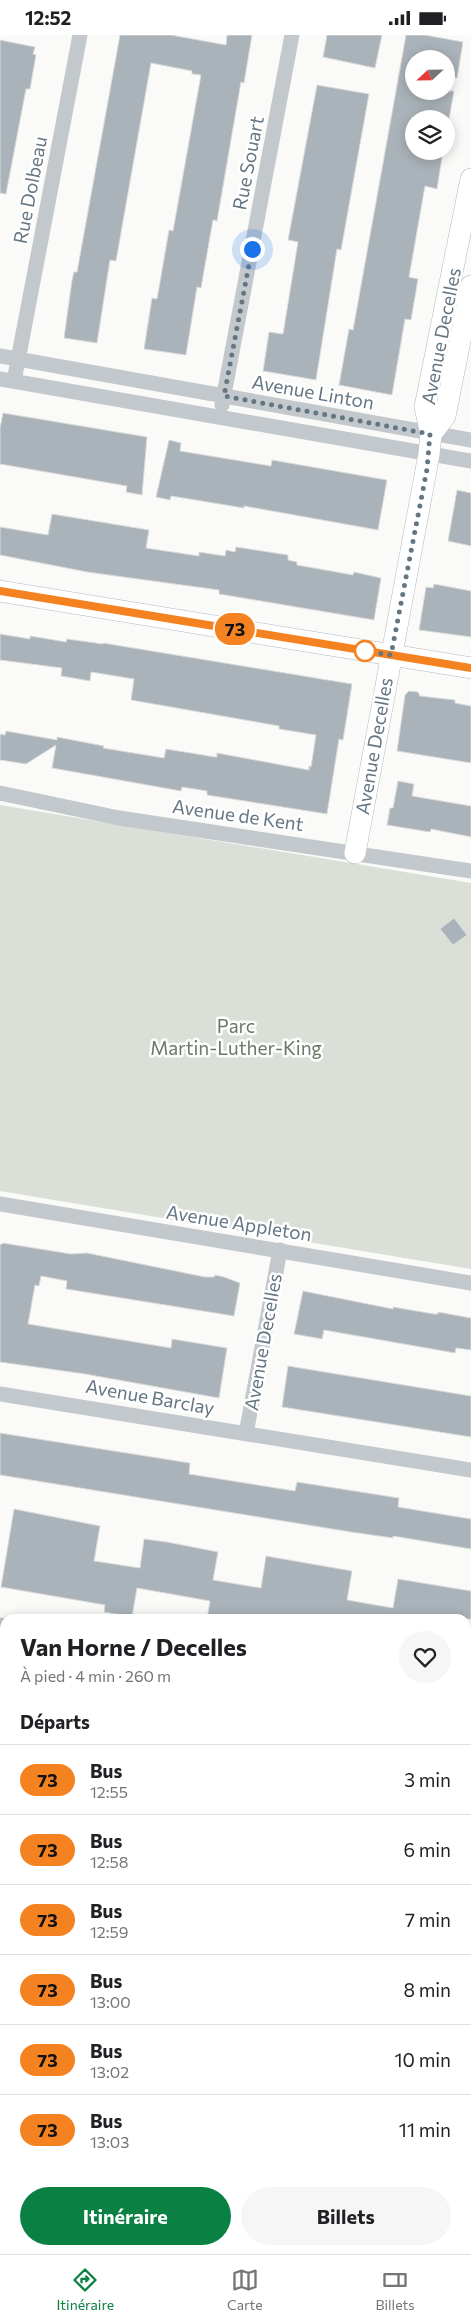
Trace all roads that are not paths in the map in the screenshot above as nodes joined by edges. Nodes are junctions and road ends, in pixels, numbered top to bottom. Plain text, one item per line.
1 (80, 35) edge
2 (292, 35) edge
3 (471, 179) edge
4 (469, 201) edge
5 (471, 286) edge
6 (0, 356) edge
7 (18, 359) junction
8 (7, 380) edge
9 (224, 396) junction
10 (220, 417) junction
11 (471, 440) edge
12 (430, 444) junction
13 (471, 461) edge
14 (0, 591) edge
15 (391, 655) junction
16 (471, 668) edge
17 (0, 793) edge
18 (355, 853) junction
19 (471, 871) edge
20 (0, 1204) edge
21 (280, 1250) junction
22 (471, 1283) edge
23 (0, 1393) edge
24 (246, 1434) junction
25 (471, 1470) edge

1 - 7 street, Rue Dolbeau
2 - 9 street, Rue Souart
3 - 4 street, Avenue Decelles
4 - 12 street, Avenue Decelles
5 - 12 street, Avenue Decelles
6 - 7 street, Avenue Linton
7 - 8 street, Rue Dolbeau
7 - 9 street, Avenue Linton
8 - 10 street, Avenue Linton
9 - 10 street, Rue Souart
9 - 12 street, Avenue Linton
10 - 12 street, Avenue Linton
11 - 12 street, Avenue Linton
12 - 13 street, Avenue Linton
12 - 15 street, Avenue Decelles
14 - 15 street
15 - 16 street
15 - 18 street, Avenue Decelles
17 - 18 street, Avenue de Kent
18 - 19 street, Avenue de Kent
20 - 21 street, Avenue Appleton
21 - 22 street, Avenue Appleton
21 - 24 street, Avenue Decelles
23 - 24 street, Avenue Barclay
24 - 25 street, Avenue Barclay

